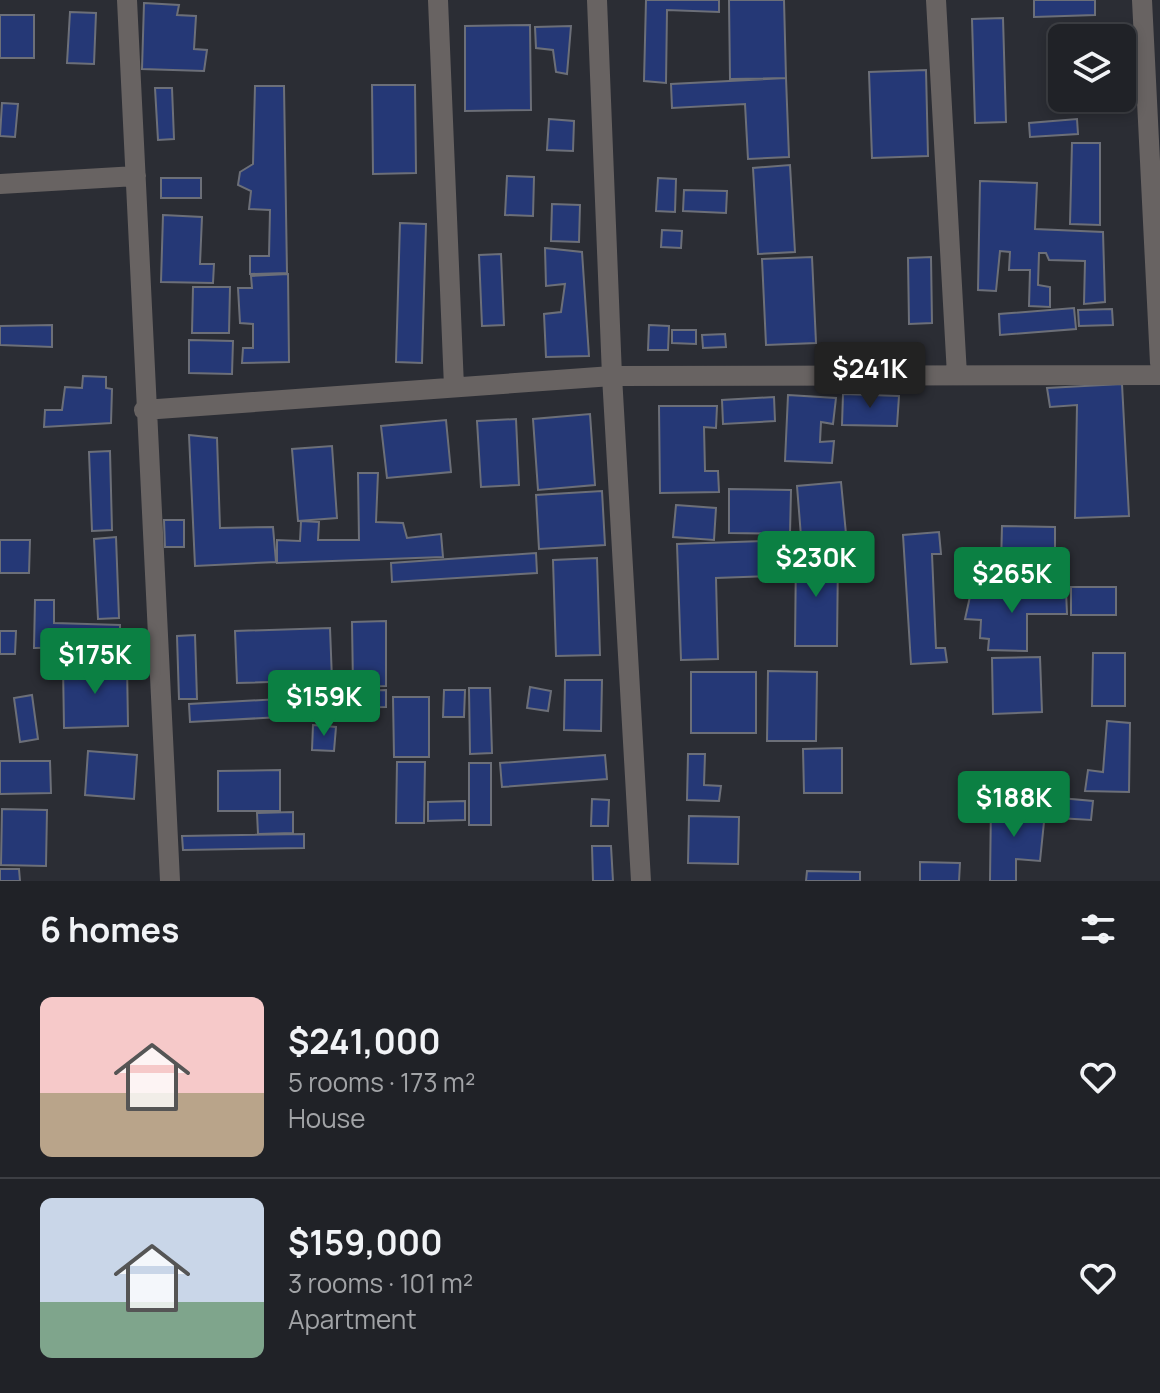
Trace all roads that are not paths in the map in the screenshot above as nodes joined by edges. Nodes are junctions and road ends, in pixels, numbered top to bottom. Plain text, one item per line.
1 (127, 0) edge
2 (438, 0) edge
3 (597, 0) edge
4 (936, 0) edge
5 (1142, 0) edge
6 (136, 176) junction
7 (0, 184) edge
8 (1160, 363) edge
9 (957, 375) junction
10 (1160, 375) edge
11 (612, 376) junction
12 (454, 387) junction
13 (144, 410) junction
14 (170, 881) edge
15 (641, 881) edge

1 - 6 street
2 - 12 street
3 - 11 street
4 - 9 street
5 - 8 street
6 - 7 street
6 - 13 street
9 - 10 street
9 - 11 street
11 - 12 street
11 - 15 street
12 - 13 street
13 - 14 street

